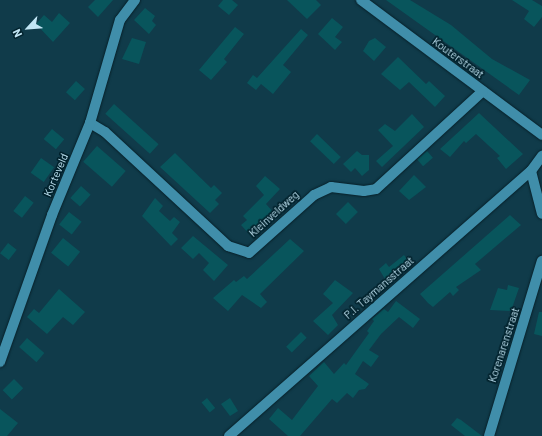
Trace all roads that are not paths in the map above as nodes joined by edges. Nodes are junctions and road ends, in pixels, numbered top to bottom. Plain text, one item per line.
1 (135, 0) edge
2 (361, 0) edge
3 (484, 91) junction
4 (90, 123) junction
5 (542, 135) edge
6 (542, 156) edge
7 (531, 171) junction
8 (542, 214) edge
9 (542, 261) edge
10 (539, 289) edge
11 (0, 362) edge
12 (229, 436) edge
13 (489, 436) edge

1 - 4 street, Korteveld
2 - 3 street, Kouterstraat
3 - 4 street, Kleinveldweg
3 - 5 street, Kouterstraat
4 - 11 street, Korteveld
6 - 7 street, P.I. Taymansstraat
7 - 8 street
7 - 12 street, P.I. Taymansstraat
9 - 10 street, Korenarenstraat
10 - 13 street, Korenarenstraat

